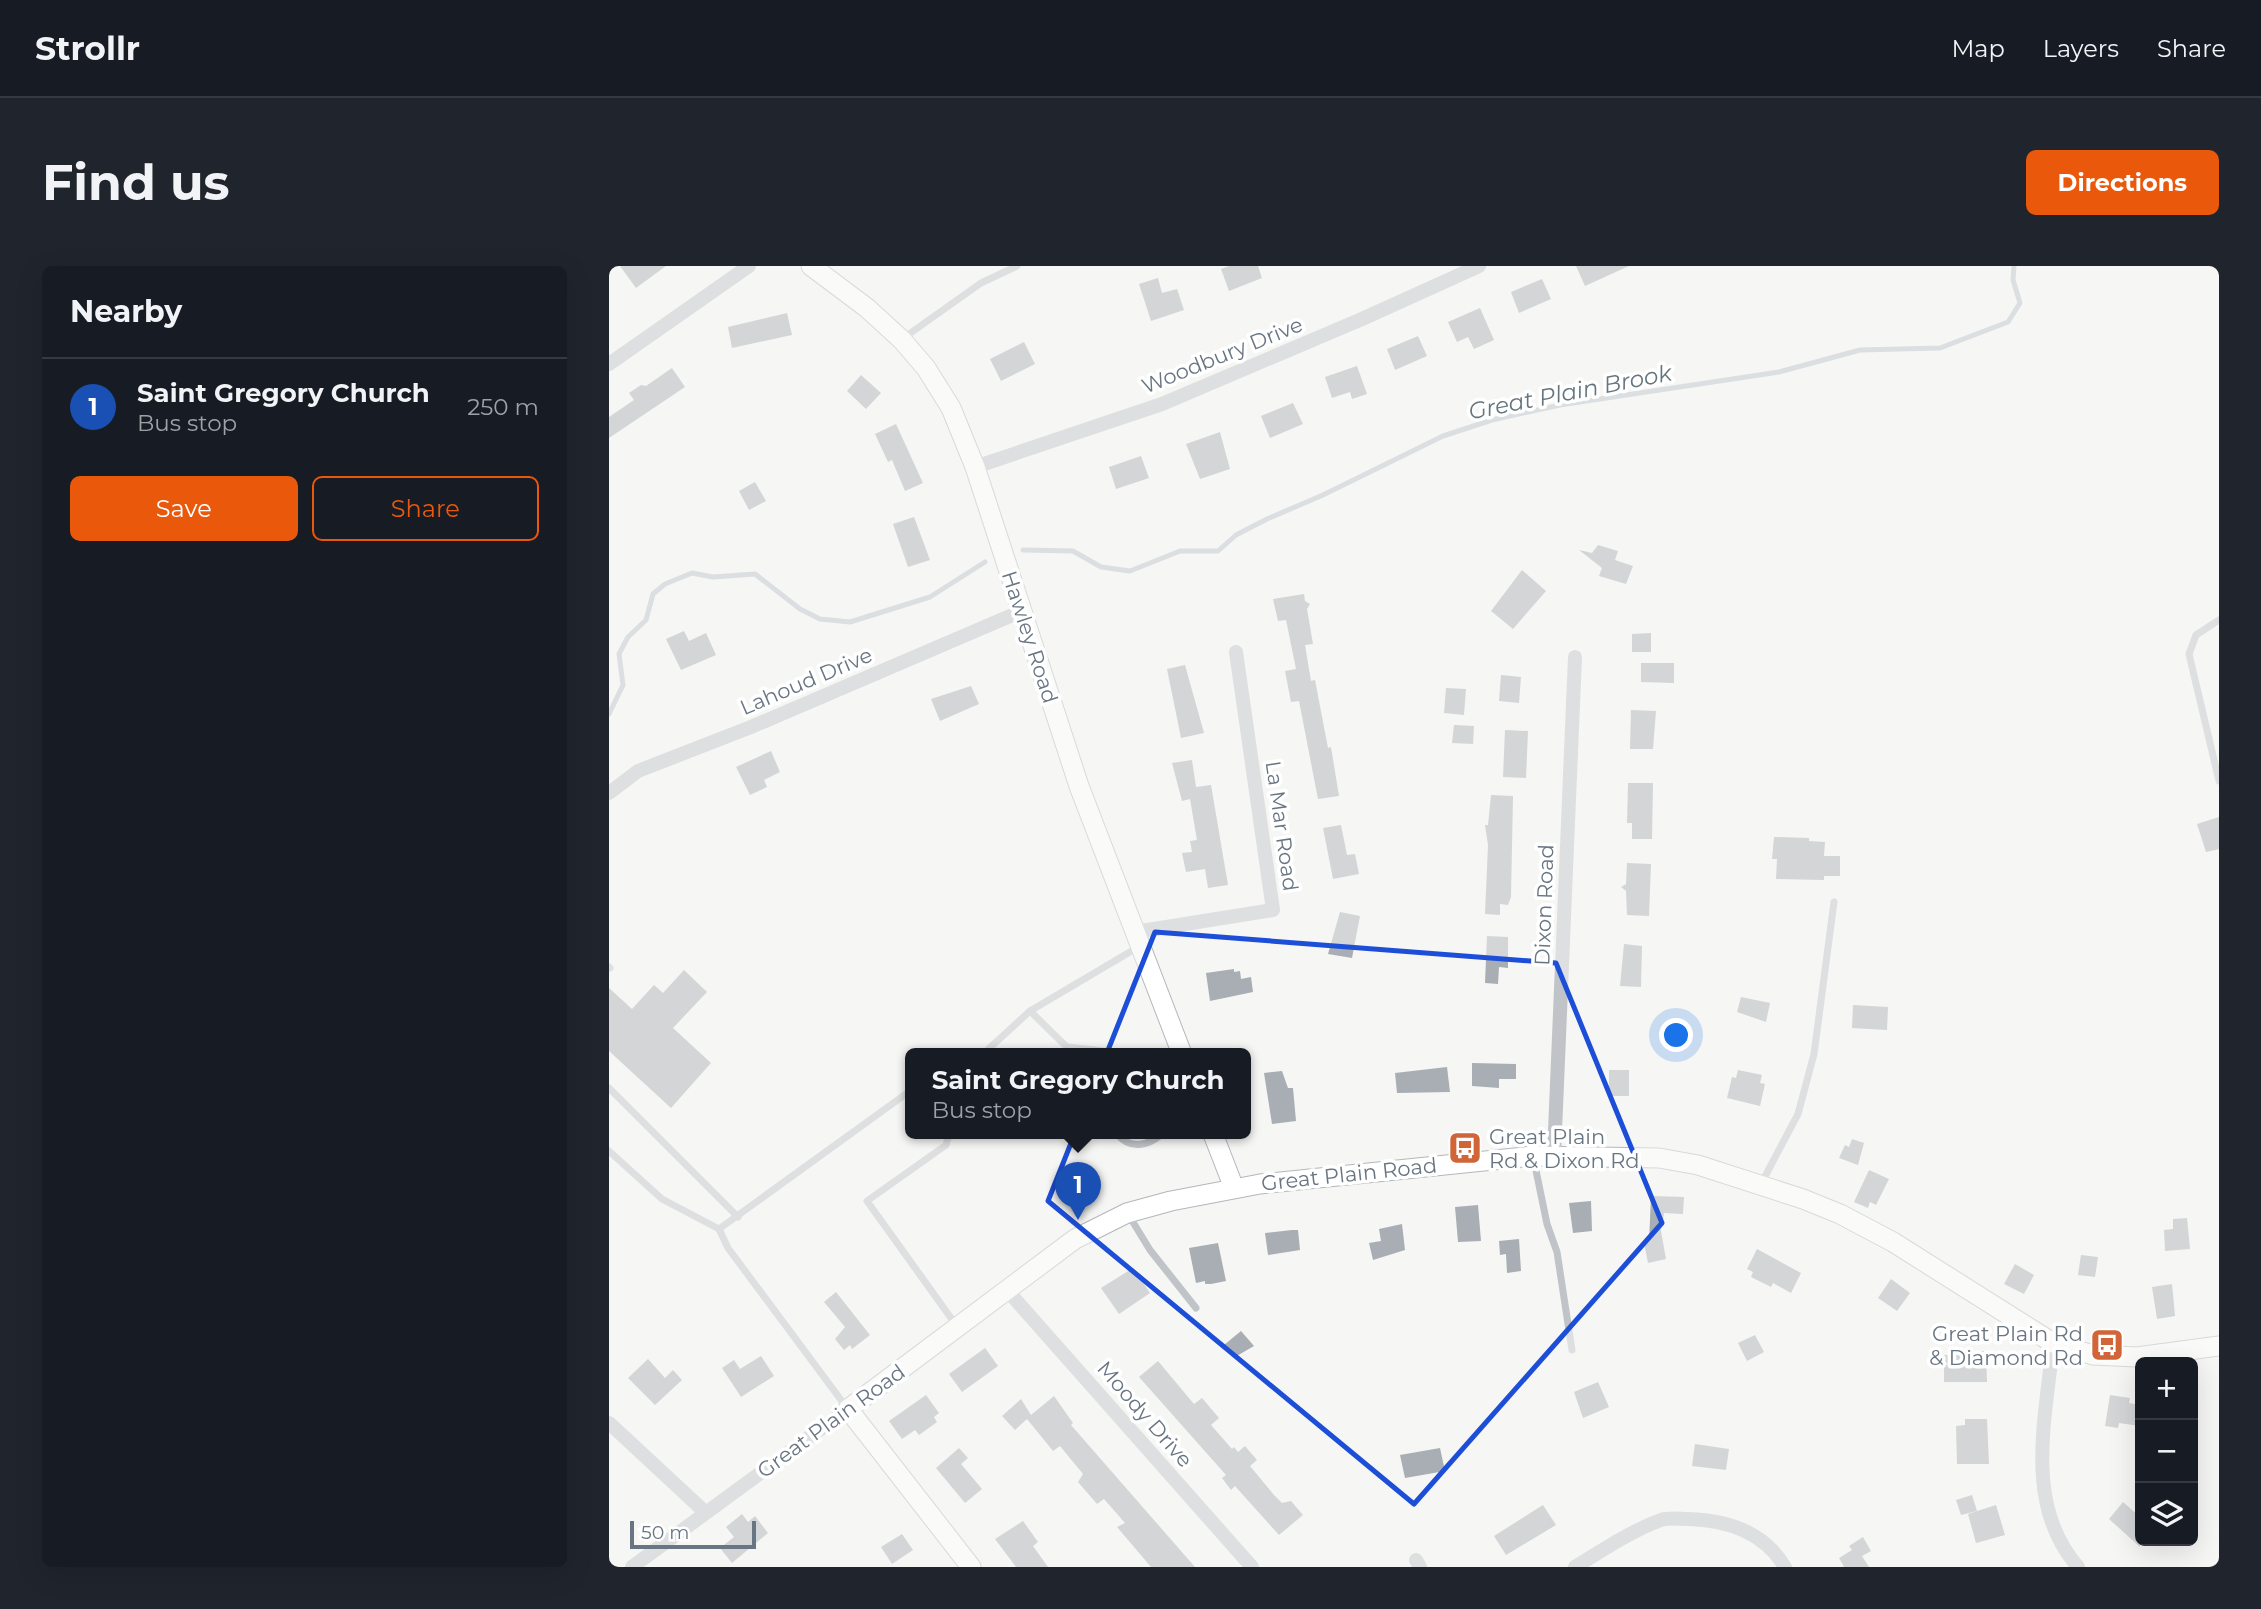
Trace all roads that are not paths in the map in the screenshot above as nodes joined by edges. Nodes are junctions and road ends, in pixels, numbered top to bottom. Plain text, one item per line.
1 (749, 266) edge
2 (811, 266) edge
3 (1017, 266) edge
4 (1479, 266) edge
5 (902, 340) junction
6 (609, 364) edge
7 (975, 467) junction
8 (1022, 611) junction
9 (2219, 620) edge
10 (1236, 652) dead end
11 (1575, 657) dead end
12 (2219, 781) edge
13 (609, 793) edge
14 (1834, 902) dead end
15 (1138, 939) junction
16 (1030, 1011) junction
17 (1068, 1047) joint
18 (990, 1048) edge
19 (1077, 1048) edge
20 (1180, 1048) edge
21 (609, 1088) edge
22 (905, 1095) edge
23 (948, 1139) edge
24 (1121, 1139) edge
25 (1156, 1139) edge
26 (1215, 1139) edge
27 (609, 1151) edge
28 (1554, 1155) junction
29 (1533, 1156) junction
30 (1761, 1184) junction
31 (1234, 1188) junction
32 (1128, 1213) junction
33 (737, 1217) junction
34 (719, 1229) junction
35 (1006, 1289) junction
36 (1196, 1308) dead end
37 (958, 1327) junction
38 (2053, 1343) junction
39 (2219, 1346) edge
40 (1572, 1350) dead end
41 (848, 1409) junction
42 (609, 1423) edge
43 (705, 1512) junction
44 (632, 1567) edge
45 (971, 1567) edge
46 (1252, 1567) edge
47 (1575, 1567) edge
48 (1785, 1567) edge
49 (2078, 1567) edge

1 - 6 street
2 - 5 street, Hawley Road
3 - 5 lane
4 - 7 street, Woodbury Drive
5 - 7 street, Hawley Road
7 - 8 street, Hawley Road
8 - 13 street, Lahoud Drive
8 - 15 street, Hawley Road
9 - 12 lane
10 - 15 street, La Mar Road
11 - 28 street, Dixon Road
14 - 30 lane
15 - 16 lane
15 - 20 street, Hawley Road
16 - 17 lane
16 - 18 lane
17 - 19 lane
21 - 33 lane
22 - 33 lane
23 - 37 lane
24 - 25 lane
26 - 31 street
27 - 34 lane
28 - 29 street, Great Plain Road
28 - 30 street, Great Plain Road
29 - 31 street, Great Plain Road
29 - 40 lane
30 - 38 street, Great Plain Road
31 - 32 street, Great Plain Road
32 - 35 street, Great Plain Road
32 - 36 lane
33 - 34 lane
34 - 41 lane
35 - 37 street, Great Plain Road
35 - 46 street, Moody Drive
37 - 41 street, Great Plain Road
38 - 39 street, Great Plain Road
38 - 49 street
41 - 43 street, Great Plain Road
41 - 45 street
42 - 43 street
43 - 44 street, Great Plain Road
47 - 48 street

